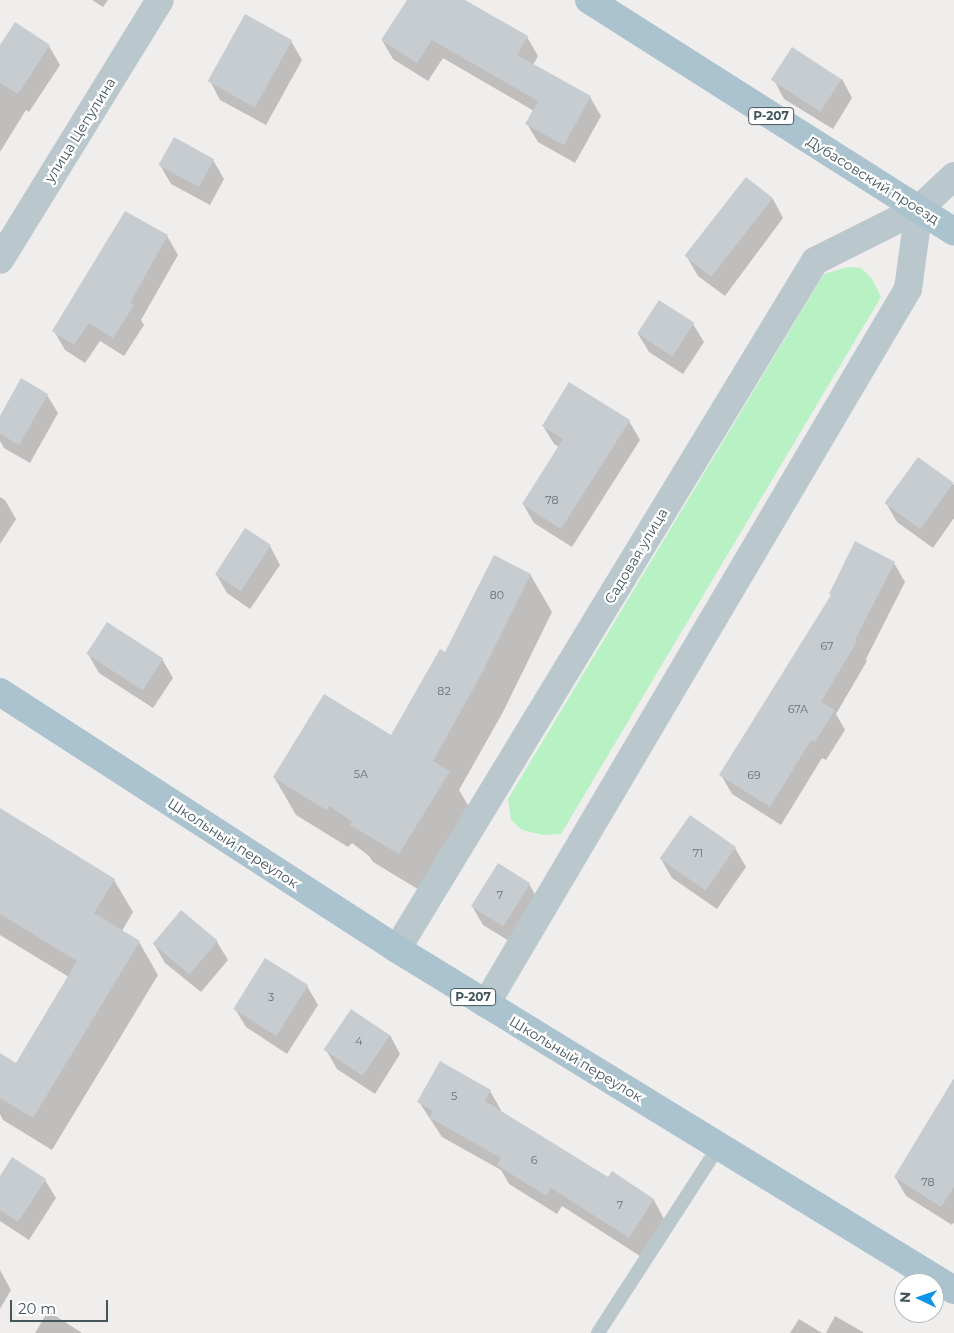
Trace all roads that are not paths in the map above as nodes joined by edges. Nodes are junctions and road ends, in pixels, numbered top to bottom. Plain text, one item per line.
1 (160, 0) edge
2 (589, 0) edge
3 (954, 176) edge
4 (919, 209) junction
5 (954, 232) edge
6 (0, 260) edge
7 (0, 692) edge
8 (397, 949) junction
9 (486, 1004) junction
10 (719, 1146) junction
11 (954, 1290) edge
12 (598, 1333) edge

1 - 6 street, улица Цепулина
2 - 4 main road, Дубасовский проезд / Р-207
3 - 4 street, Садовая улица
4 - 5 main road, Дубасовский проезд / Р-207
4 - 8 street, Садовая улица
4 - 9 street
7 - 8 main road, Школьный переулок / Р-207
8 - 9 main road, Школьный переулок / Р-207
9 - 10 main road, Школьный переулок / Р-207
10 - 11 main road, Школьный переулок / Р-207
10 - 12 lane

